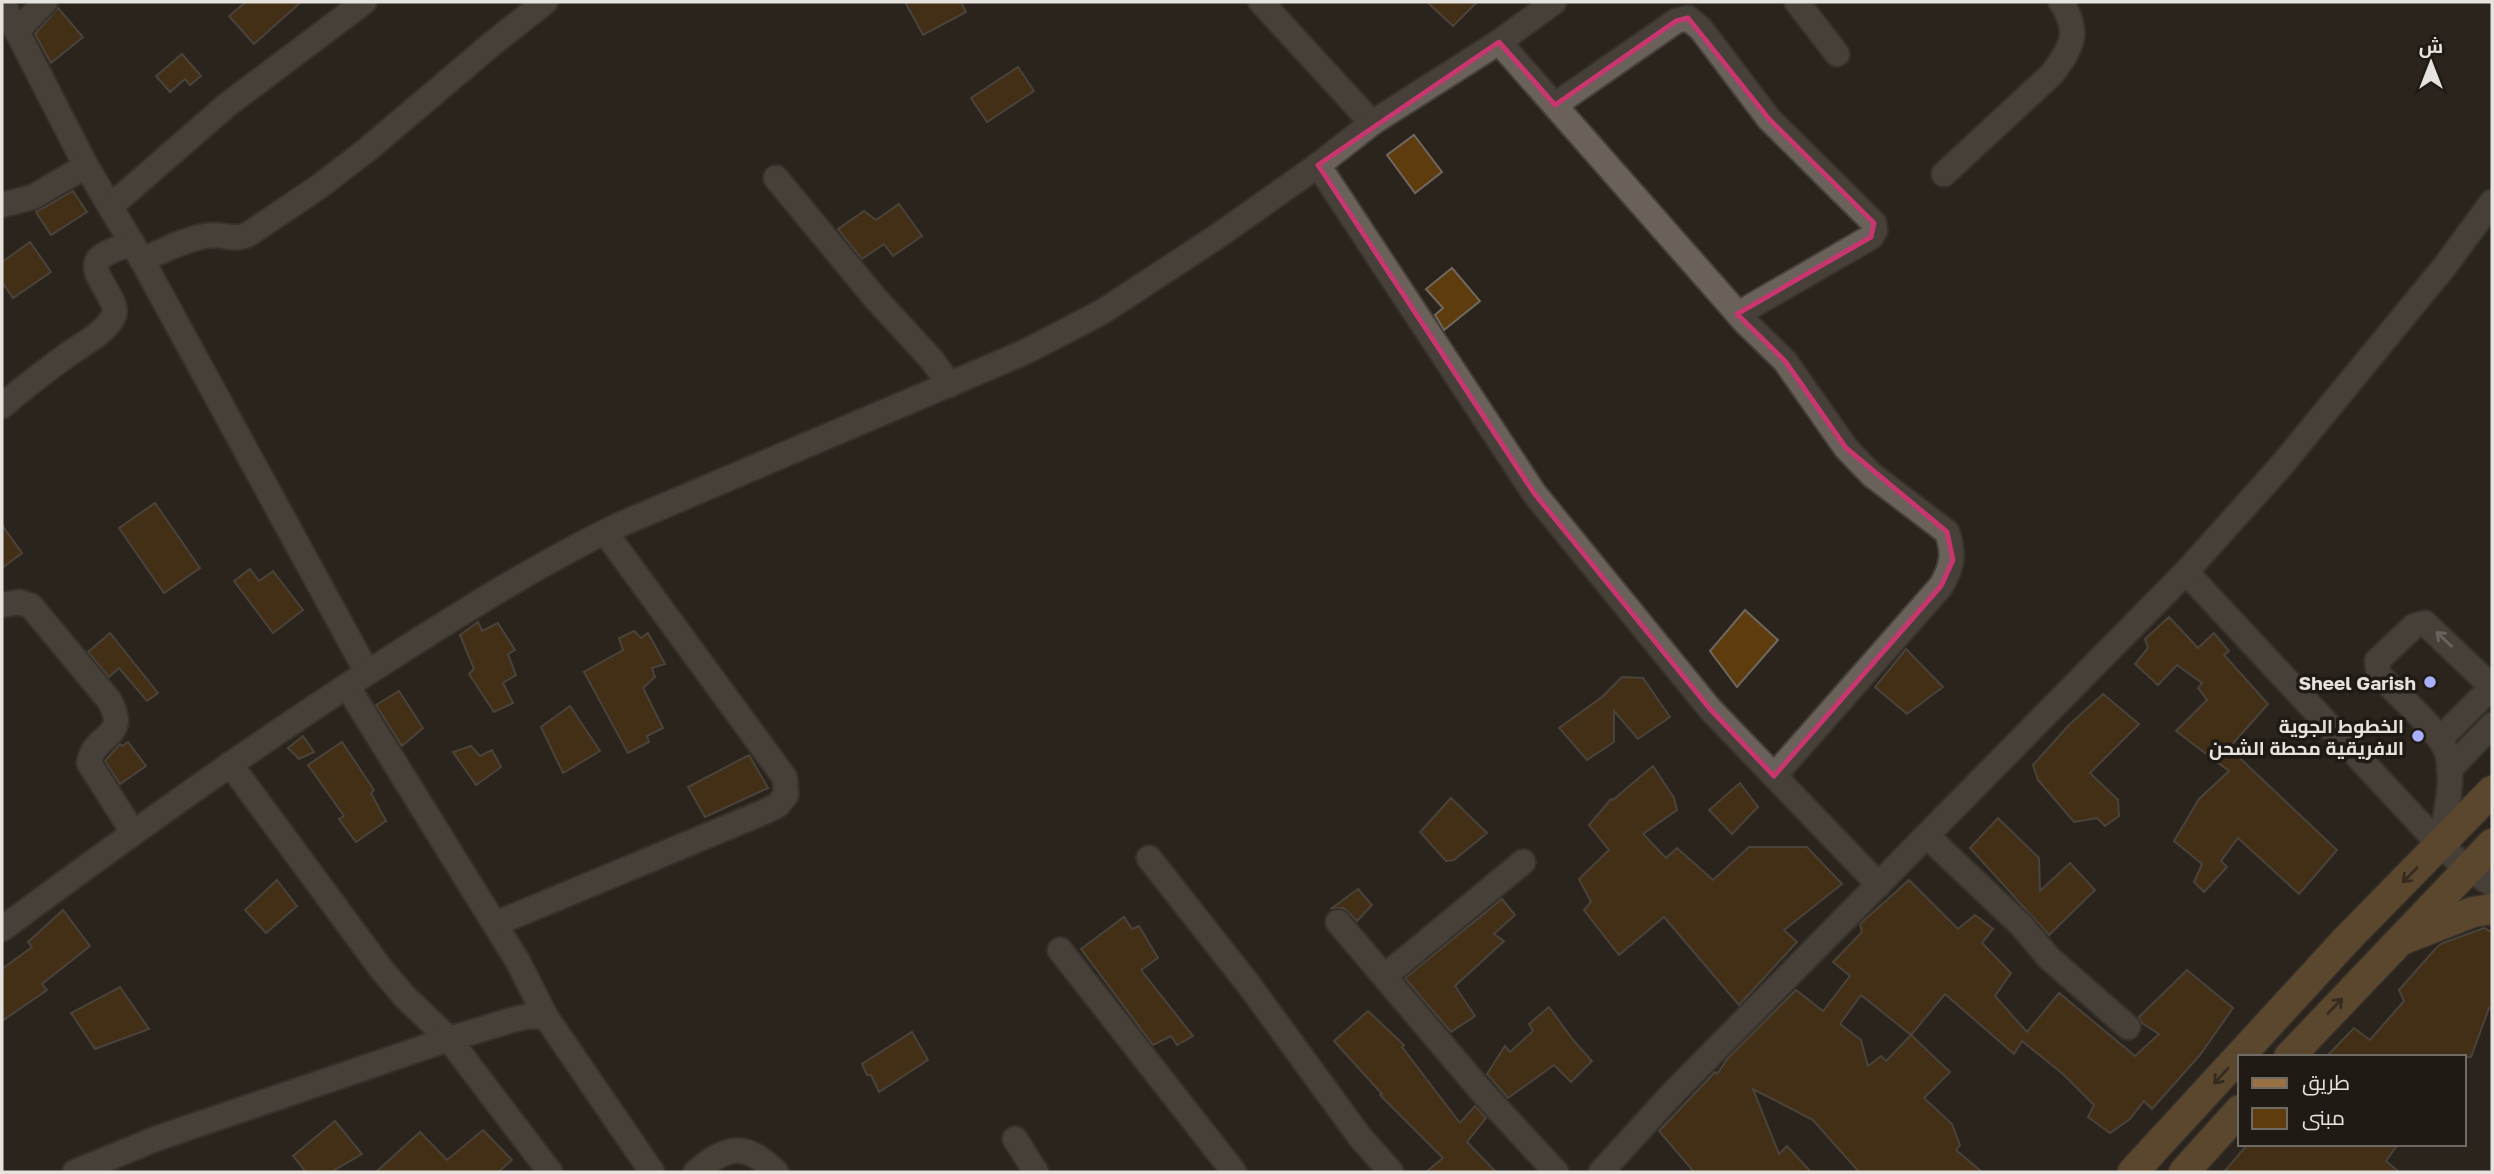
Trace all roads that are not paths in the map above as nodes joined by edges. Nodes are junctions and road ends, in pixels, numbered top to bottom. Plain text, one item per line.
1 (2, 2) edge
2 (45, 2) edge
3 (364, 2) edge
4 (545, 2) edge
5 (1261, 2) edge
6 (1554, 2) edge
7 (1797, 2) edge
8 (2061, 2) edge
9 (17, 32) junction
10 (1499, 41) junction
11 (1837, 54) dead end
12 (1555, 105) junction
13 (1372, 123) junction
14 (1318, 165) junction
15 (86, 166) junction
16 (1944, 174) dead end
17 (776, 178) dead end
18 (2492, 202) edge
19 (2, 205) edge
20 (111, 206) junction
21 (137, 252) junction
22 (1738, 314) junction
23 (950, 385) junction
24 (2, 406) edge
25 (605, 532) junction
26 (2186, 572) junction
27 (2, 605) edge
28 (357, 679) junction
29 (2492, 687) edge
30 (2492, 725) edge
31 (2440, 739) junction
32 (230, 764) junction
33 (2449, 770) junction
34 (1774, 776) junction
35 (2492, 791) edge
36 (133, 832) junction
37 (1927, 836) junction
38 (2440, 845) junction
39 (2492, 845) edge
40 (1149, 858) dead end
41 (1523, 863) dead end
42 (1879, 885) junction
43 (2486, 897) edge
44 (1338, 922) dead end
45 (495, 924) junction
46 (2, 929) edge
47 (2398, 941) junction
48 (1060, 950) dead end
49 (1385, 976) junction
50 (546, 1017) junction
51 (2128, 1027) dead end
52 (449, 1039) junction
53 (2240, 1055) edge
54 (2291, 1055) edge
55 (2238, 1058) edge
56 (2238, 1112) edge
57 (1015, 1139) dead end
58 (75, 1172) edge
59 (550, 1172) edge
60 (652, 1172) edge
61 (696, 1172) edge
62 (776, 1172) edge
63 (1036, 1172) edge
64 (1234, 1172) edge
65 (1391, 1172) edge
66 (1556, 1172) edge
67 (1601, 1172) edge
68 (2133, 1172) edge
69 (2183, 1172) edge

1 - 9 street
2 - 9 street
3 - 20 street
4 - 21 street
5 - 13 street
6 - 10 street
7 - 11 street
8 - 16 street
9 - 15 street
10 - 12 street
10 - 13 street
12 - 22 street
12 - 22 street
13 - 14 street
14 - 23 street
14 - 34 street
15 - 19 street
15 - 20 street
17 - 23 street
18 - 26 street
20 - 21 street
21 - 24 street
21 - 28 street
22 - 34 street
23 - 25 street
25 - 28 street
25 - 45 street
26 - 37 street
26 - 38 street
27 - 36 street
28 - 32 street
28 - 45 street
29 - 31 street
29 -> 31 street
30 - 33 street
31 - 33 street
32 - 36 street
32 - 52 street
33 - 38 street
34 - 42 street
35 - 38 main road
36 - 46 street
37 - 42 street
37 - 51 street
38 - 43 street
38 -> 53 main road
39 - 43 main road
40 - 65 street
41 - 49 street
42 - 67 street
43 - 47 main road
43 - 47 main road
44 - 49 street
45 - 50 street
54 -> 47 main road
48 - 64 street
49 - 66 street
50 - 52 street
50 - 60 street
52 - 58 street
52 - 59 street
55 -> 68 main road
56 - 69 main road
57 - 63 street
61 - 62 street

